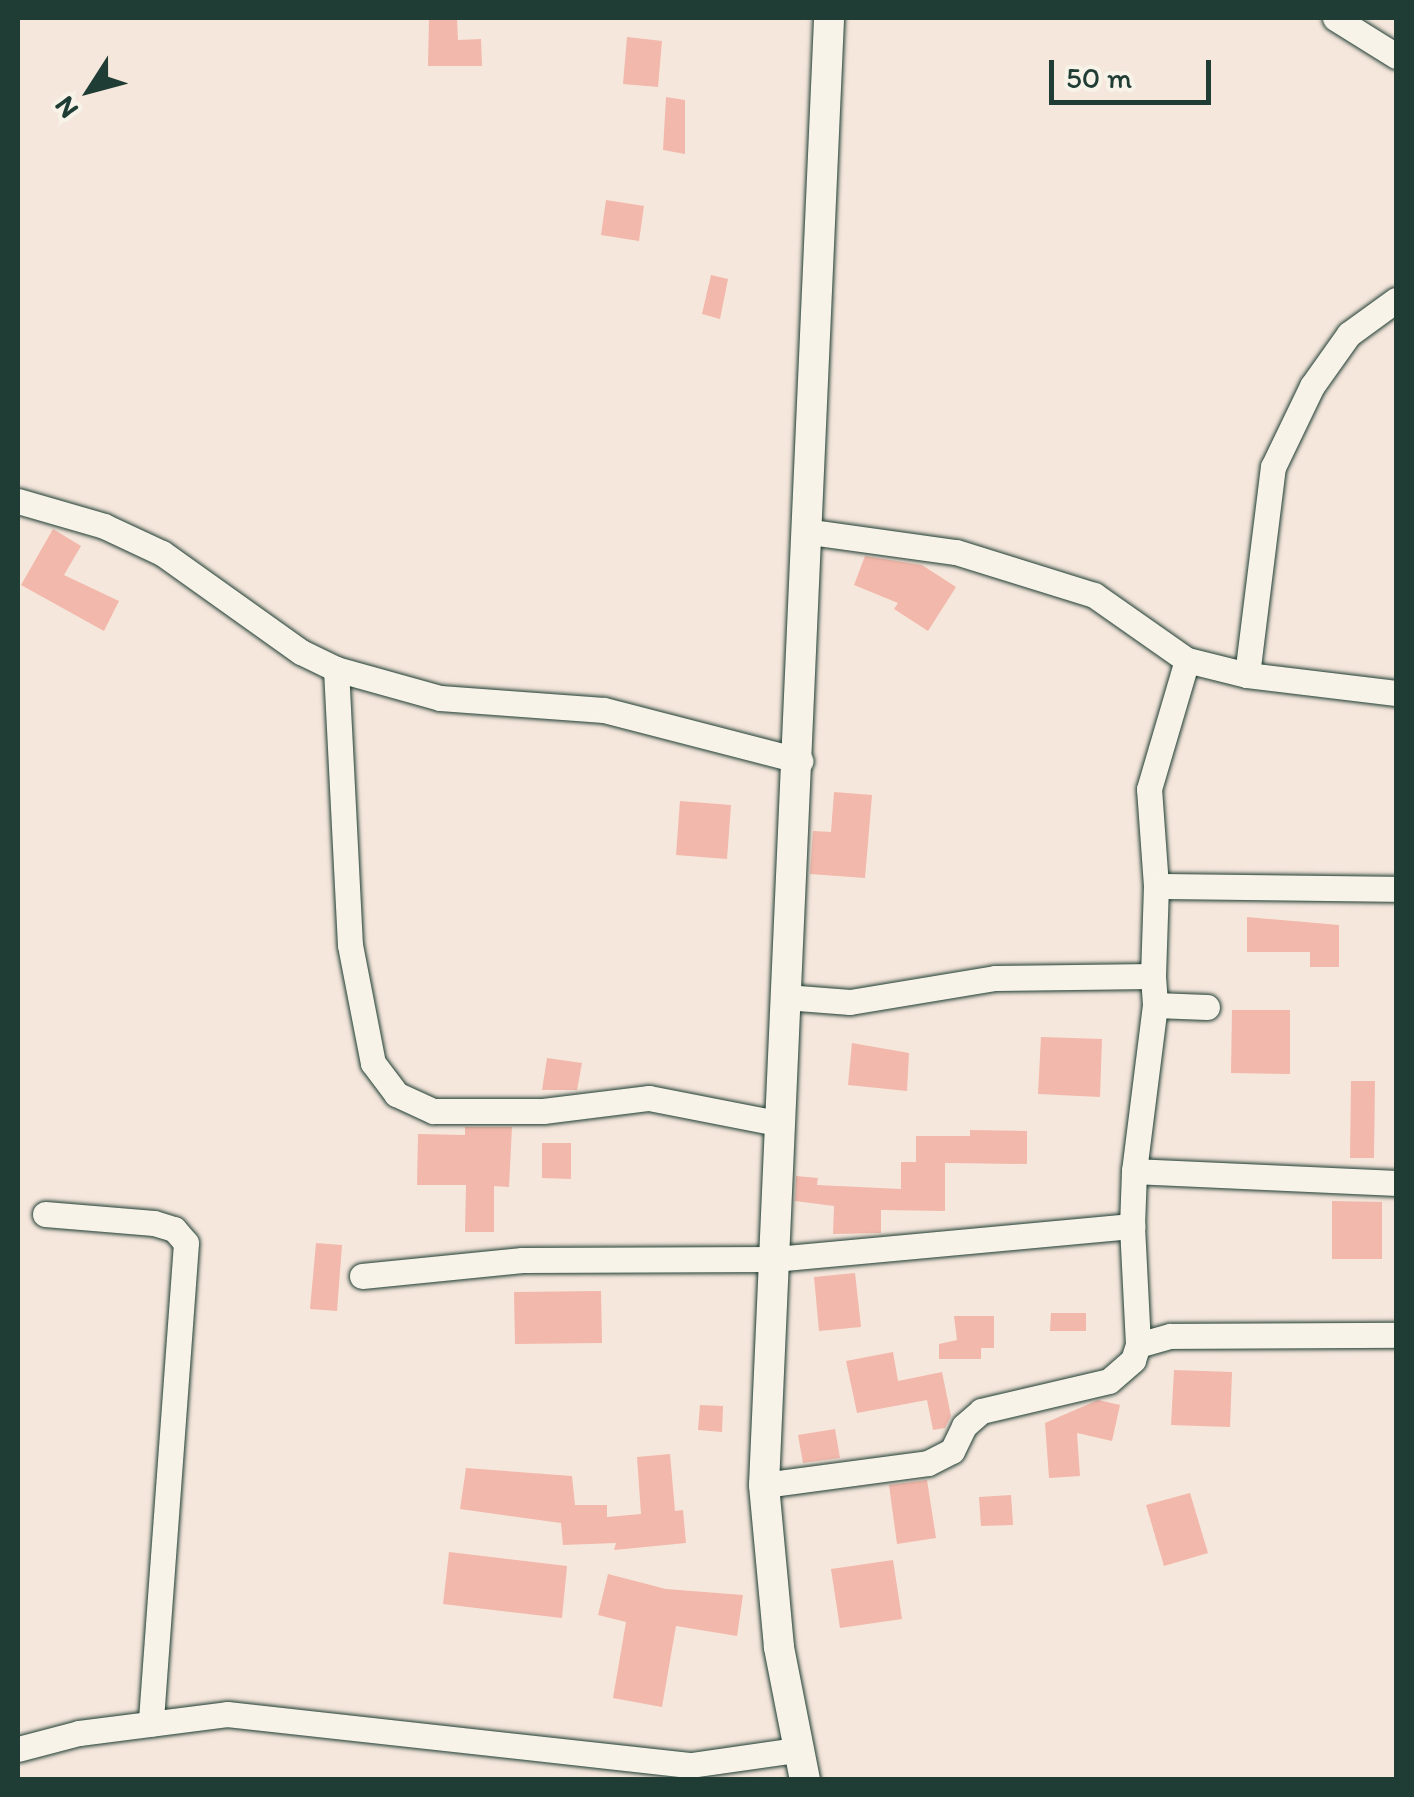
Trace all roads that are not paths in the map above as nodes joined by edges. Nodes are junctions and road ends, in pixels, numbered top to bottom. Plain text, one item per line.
1 (829, 18) edge
2 (1334, 18) edge
3 (1396, 56) edge
4 (1396, 300) edge
5 (18, 501) edge
6 (811, 532) junction
7 (1187, 660) junction
8 (336, 669) junction
9 (1248, 676) junction
10 (1396, 692) edge
11 (801, 761) junction
12 (1156, 886) junction
13 (1396, 889) edge
14 (1152, 976) junction
15 (786, 997) junction
16 (1155, 1004) junction
17 (1206, 1007) dead end
18 (776, 1122) junction
19 (1134, 1172) junction
20 (1396, 1182) edge
21 (45, 1214) dead end
22 (1132, 1226) junction
23 (775, 1259) junction
24 (362, 1276) dead end
25 (1396, 1335) edge
26 (1138, 1345) junction
27 (764, 1485) junction
28 (151, 1724) junction
29 (18, 1749) edge
30 (795, 1750) junction
31 (805, 1780) edge

1 - 6 street
2 - 3 street
4 - 9 street
5 - 8 street
6 - 7 street
6 - 11 street
7 - 9 street
7 - 12 street
8 - 11 street
8 - 18 street
9 - 10 street
11 - 15 street
12 - 13 street
12 - 14 street
14 - 15 street
14 - 16 street
15 - 18 street
16 - 17 street
16 - 19 street
18 - 23 street
19 - 20 street
19 - 22 street
21 - 28 street
22 - 23 street
22 - 26 street
23 - 24 street
23 - 27 street
25 - 26 street
26 - 27 street
27 - 30 street
28 - 29 street
28 - 30 street
30 - 31 street

